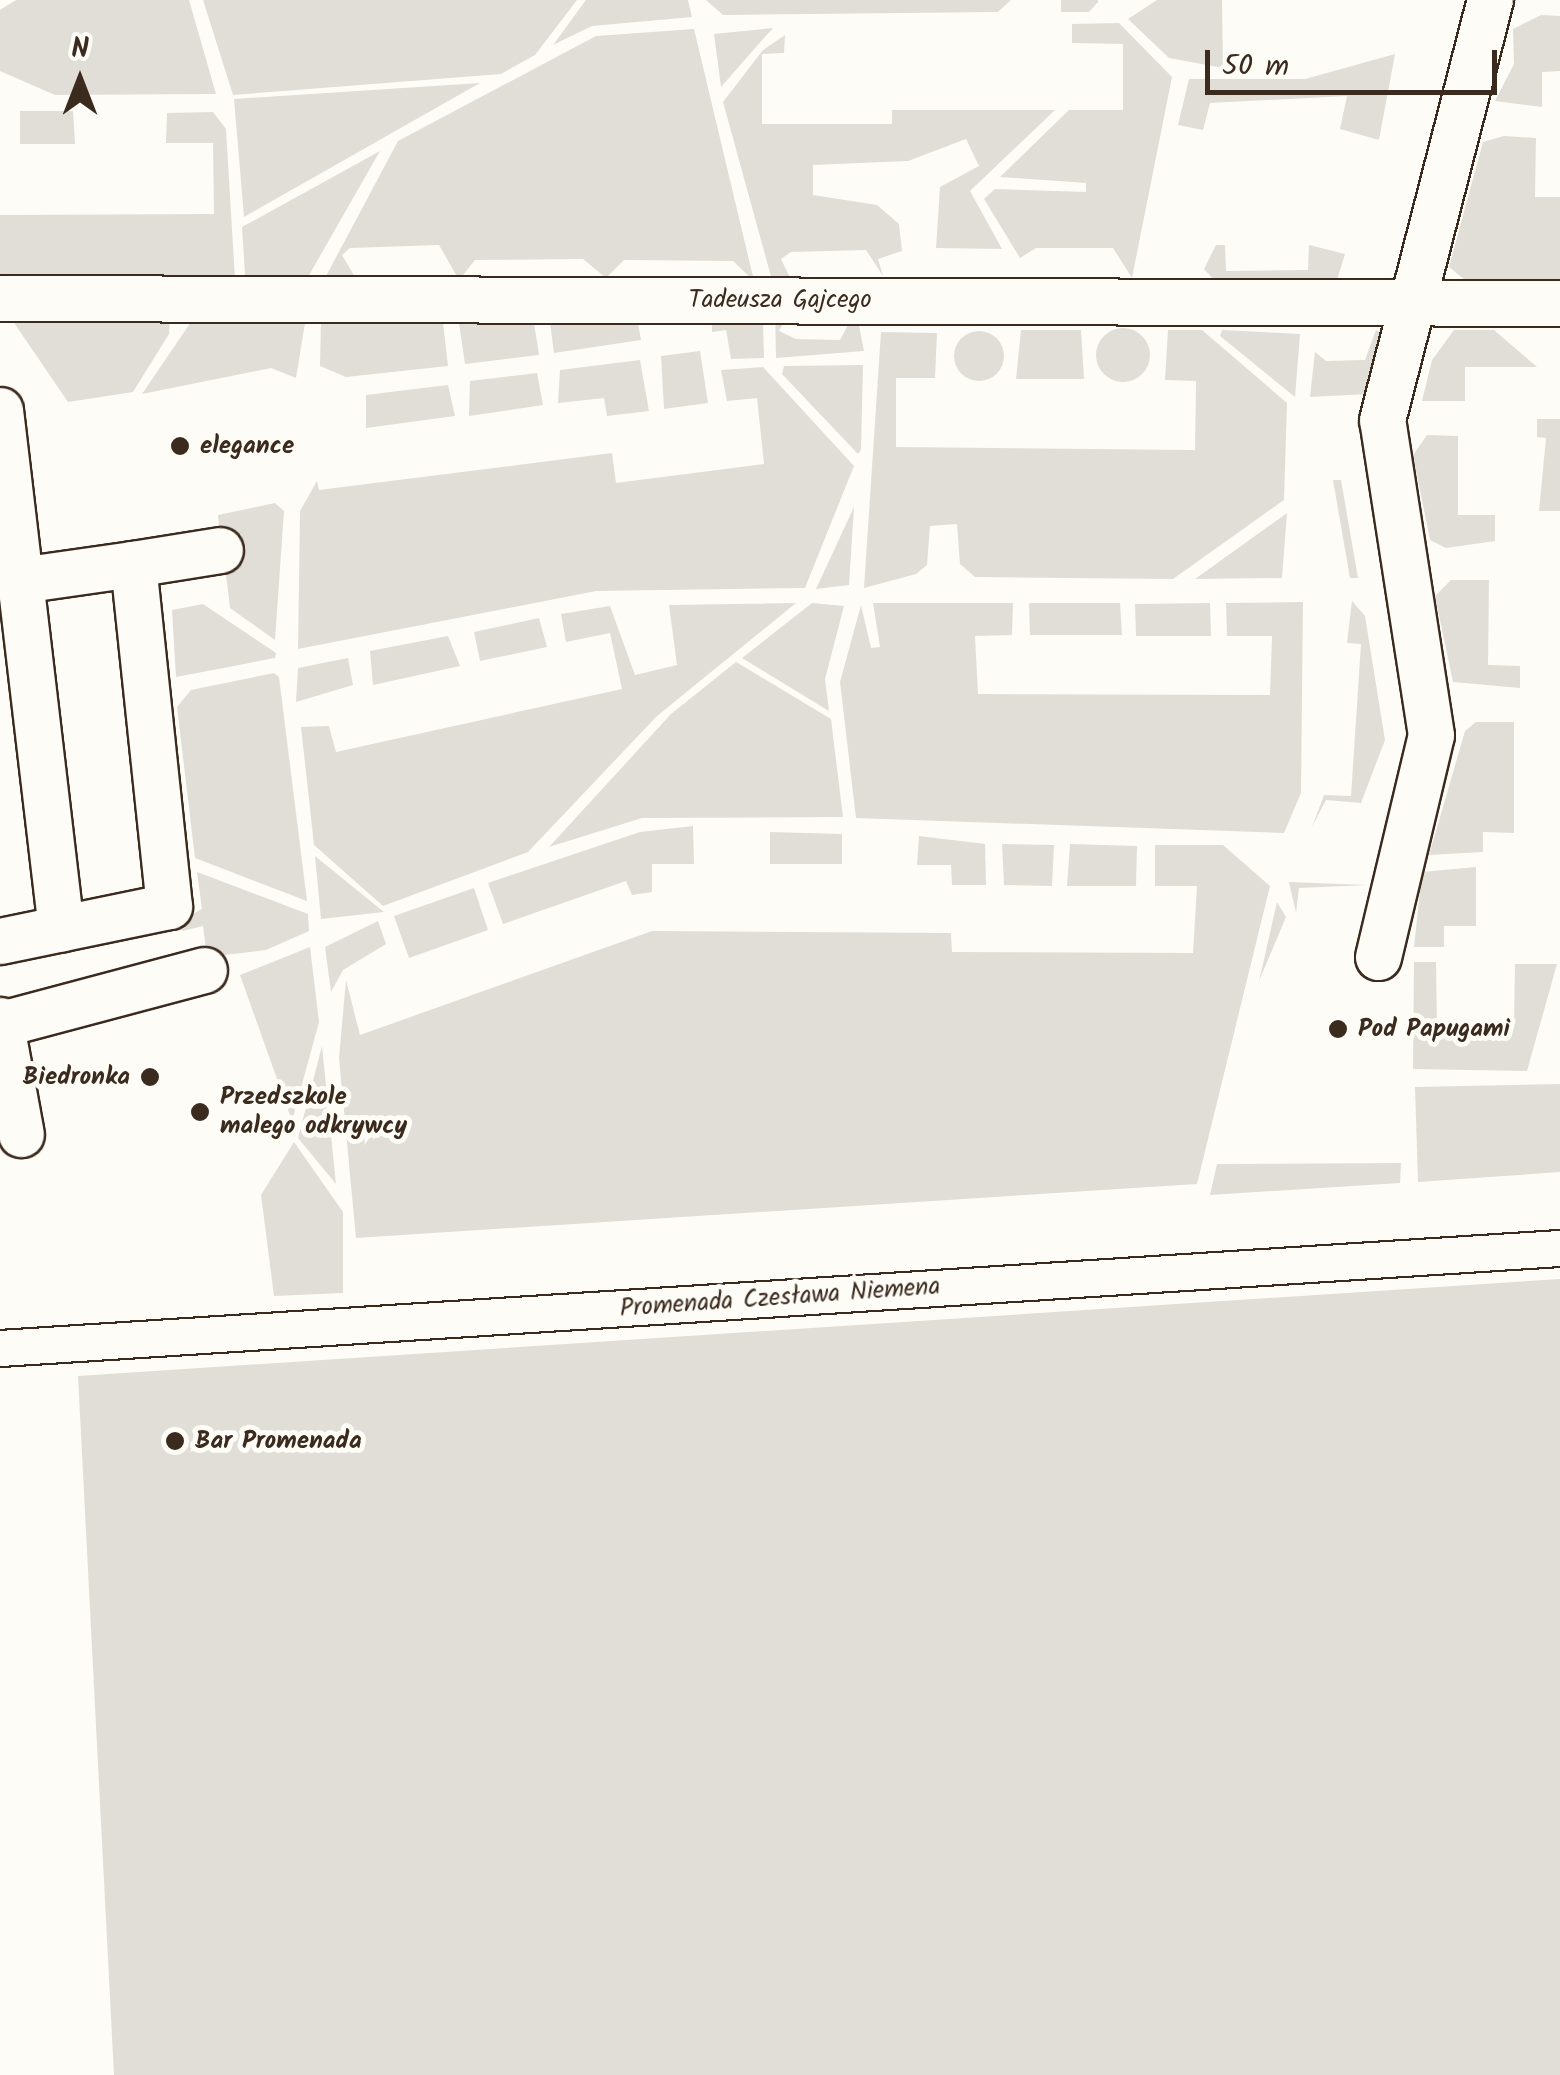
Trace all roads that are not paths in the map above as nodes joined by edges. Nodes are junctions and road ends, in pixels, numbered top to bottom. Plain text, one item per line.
1 (1490, 0) edge
2 (0, 298) edge
3 (1411, 302) junction
4 (1560, 304) edge
5 (0, 410) edge
6 (220, 550) dead end
7 (133, 564) junction
8 (20, 580) junction
9 (61, 928) junction
10 (0, 941) edge
11 (1378, 956) dead end
12 (204, 970) dead end
13 (0, 1022) edge
14 (21, 1134) dead end
15 (1560, 1248) edge
16 (0, 1348) edge

1 - 3 street
2 - 3 street, Tadeusza Gajcego
3 - 4 street, Tadeusza Gajcego
3 - 11 street
5 - 8 street
6 - 7 street
7 - 8 street
7 - 9 street
8 - 9 street
9 - 10 street
12 - 13 street
13 - 14 street
15 - 16 street, Promenada Czesława Niemena

